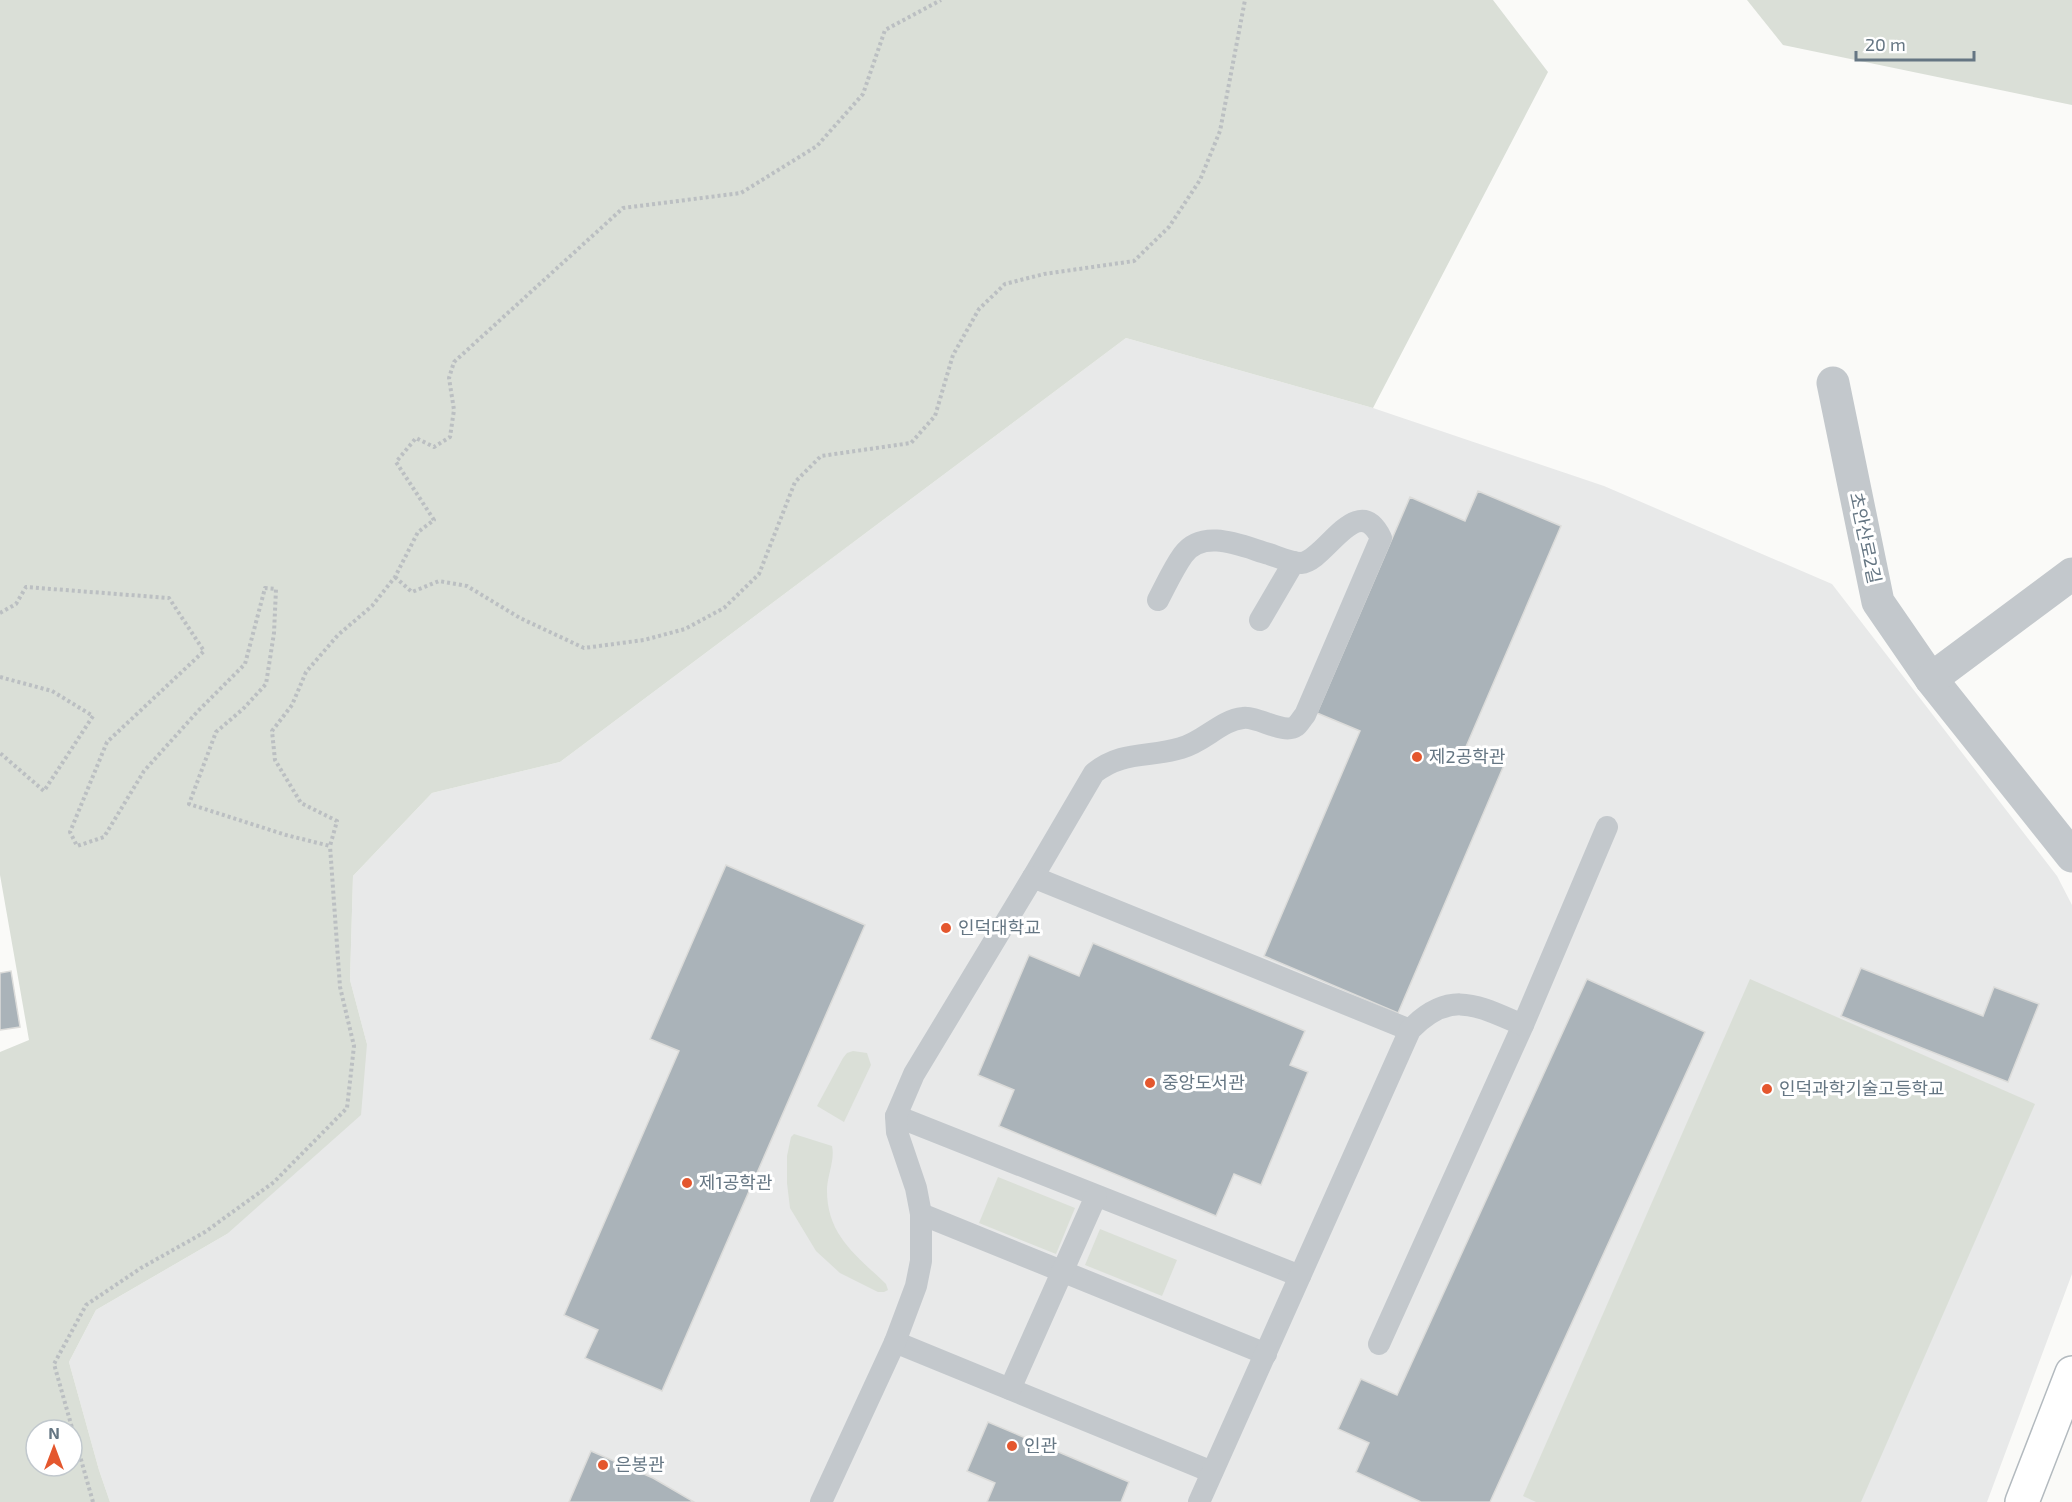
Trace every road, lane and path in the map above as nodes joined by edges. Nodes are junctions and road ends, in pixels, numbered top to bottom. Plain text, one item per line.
1 (941, 0) edge
2 (1245, 0) edge
3 (1833, 383) dead end
4 (1294, 561) junction
5 (2072, 574) edge
6 (395, 577) junction
7 (1158, 600) dead end
8 (0, 613) edge
9 (1260, 620) dead end
10 (0, 677) edge
11 (1931, 679) junction
12 (0, 753) edge
13 (1606, 827) dead end
14 (330, 846) junction
15 (2072, 856) edge
16 (1033, 877) junction
17 (1523, 1025) junction
18 (1410, 1030) junction
19 (896, 1116) junction
20 (1096, 1196) junction
21 (921, 1214) junction
22 (1063, 1271) junction
23 (1300, 1276) junction
24 (895, 1342) junction
25 (1379, 1344) dead end
26 (1266, 1354) junction
27 (2072, 1373) edge
28 (1010, 1389) junction
29 (1212, 1472) junction
30 (93, 1502) edge
31 (821, 1502) edge
32 (1199, 1502) edge
33 (2022, 1502) edge

1 - 6 path
2 - 6 path
3 - 11 street, 초안산로2길
4 - 7 lane
4 - 9 lane
4 - 16 lane
5 - 11 street
6 - 14 path
8 - 14 path
10 - 12 path
11 - 15 street, 초안산로2길
13 - 17 lane
14 - 30 path
16 - 18 lane
16 - 19 lane
17 - 18 lane
17 - 25 lane
18 - 23 lane
19 - 20 lane
19 - 21 lane
20 - 22 lane
20 - 23 lane
21 - 22 lane
21 - 24 lane
22 - 26 lane
22 - 28 lane
23 - 26 lane
24 - 28 lane
24 - 31 lane
26 - 29 lane
27 - 33 street
28 - 29 lane
29 - 32 lane

